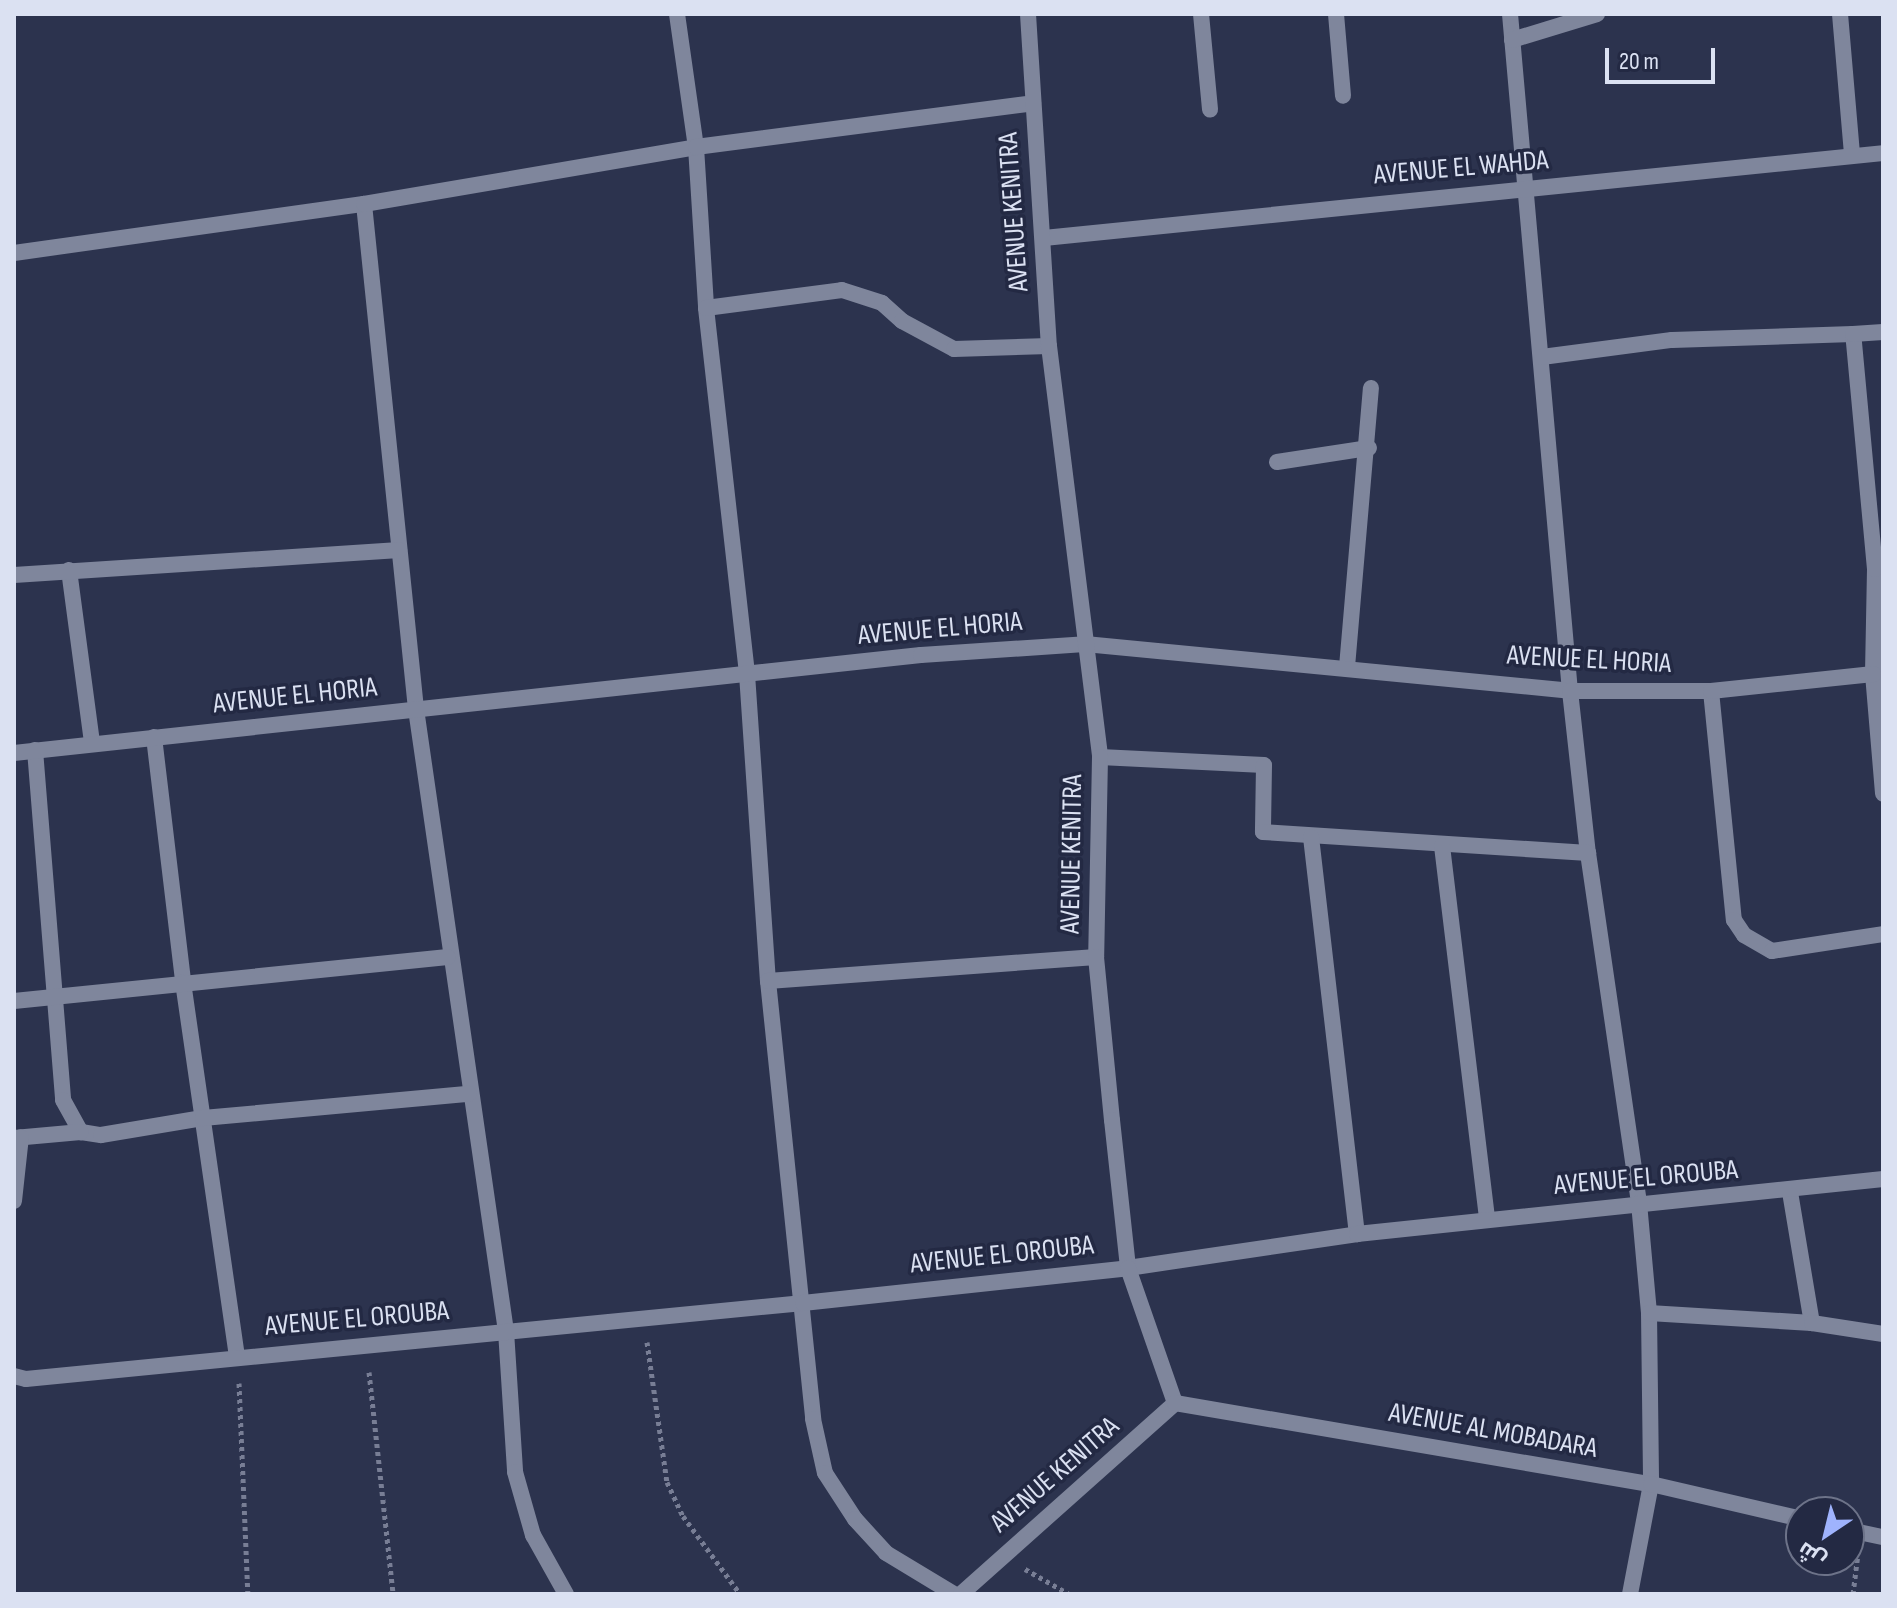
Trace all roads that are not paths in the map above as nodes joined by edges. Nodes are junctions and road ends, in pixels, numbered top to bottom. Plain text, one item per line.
1 (677, 14) edge
2 (1028, 14) edge
3 (1201, 14) edge
4 (1336, 14) edge
5 (1510, 14) edge
6 (1597, 14) edge
7 (1840, 14) edge
8 (1512, 40) junction
9 (1343, 96) dead end
10 (1033, 103) junction
11 (1210, 110) dead end
12 (696, 147) junction
13 (1883, 153) edge
14 (1852, 155) junction
15 (1523, 189) junction
16 (364, 204) junction
17 (1044, 238) junction
18 (14, 253) edge
19 (706, 308) junction
20 (1883, 332) edge
21 (1853, 334) junction
22 (1049, 346) junction
23 (1542, 357) junction
24 (1371, 388) dead end
25 (1369, 448) junction
26 (1277, 462) dead end
27 (399, 550) junction
28 (1879, 569) edge
29 (69, 570) junction
30 (14, 575) edge
31 (1085, 644) junction
32 (1347, 667) junction
33 (747, 674) junction
34 (1873, 674) junction
35 (1570, 691) junction
36 (1711, 691) junction
37 (416, 709) junction
38 (154, 737) junction
39 (92, 743) junction
40 (35, 750) junction
41 (14, 753) edge
42 (1100, 757) junction
43 (1883, 794) edge
44 (1311, 837) junction
45 (1442, 846) junction
46 (1588, 853) junction
47 (1883, 934) edge
48 (448, 957) junction
49 (1096, 957) junction
50 (768, 981) junction
51 (183, 982) junction
52 (56, 997) junction
53 (14, 1001) edge
54 (469, 1094) junction
55 (203, 1118) junction
56 (81, 1132) junction
57 (18, 1138) edge
58 (1883, 1179) edge
59 (1790, 1192) junction
60 (14, 1201) edge
61 (1639, 1203) junction
62 (1487, 1219) junction
63 (1357, 1234) junction
64 (1128, 1268) junction
65 (803, 1303) junction
66 (1649, 1313) junction
67 (1812, 1323) junction
68 (506, 1331) junction
69 (1883, 1334) edge
70 (237, 1356) junction
71 (14, 1376) edge
72 (1175, 1403) junction
73 (1651, 1484) junction
74 (1785, 1515) edge
75 (566, 1594) edge
76 (954, 1594) edge
77 (961, 1594) edge
78 (1630, 1594) edge

1 - 12 street
2 - 10 street, AVENUE KENITRA
3 - 11 street
4 - 9 street
5 - 8 street
6 - 8 street
7 - 14 street
8 - 15 street
10 - 12 street
10 - 17 street, AVENUE KENITRA
12 - 16 street
12 - 19 street
13 - 14 street, AVENUE EL WAHDA
14 - 15 street, AVENUE EL WAHDA
15 - 17 street, AVENUE EL WAHDA
15 - 23 street
16 - 18 street
16 - 27 street
17 - 22 street, AVENUE KENITRA
19 - 22 street
19 - 33 street
20 - 21 street
21 - 23 street
21 - 28 street
22 - 31 street, AVENUE KENITRA
23 - 35 street
24 - 25 street
25 - 26 street
25 - 32 street
27 - 29 street
27 - 37 street
28 - 34 street
29 - 30 street
29 - 39 street
31 - 32 street, AVENUE EL HORIA
31 - 33 street, AVENUE EL HORIA
31 - 42 street, AVENUE KENITRA
32 - 35 street, AVENUE EL HORIA
33 - 37 street, AVENUE EL HORIA
33 - 50 street
34 - 36 street, AVENUE EL HORIA
34 - 43 street
35 - 36 street, AVENUE EL HORIA
35 - 46 street
36 - 47 street
37 - 38 street, AVENUE EL HORIA
37 - 48 street
38 - 39 street, AVENUE EL HORIA
38 - 51 street
39 - 40 street, AVENUE EL HORIA
40 - 41 street, AVENUE EL HORIA
40 - 52 street
42 - 44 street
42 - 49 street, AVENUE KENITRA
44 - 45 street
44 - 63 street
45 - 46 street
45 - 62 street
46 - 61 street
48 - 51 street
48 - 54 street
49 - 50 street
49 - 64 street, AVENUE KENITRA
50 - 65 street
51 - 52 street
51 - 55 street
52 - 53 street
52 - 56 street
54 - 55 street
54 - 68 street
55 - 56 street
55 - 70 street
56 - 57 street
57 - 60 street
58 - 59 street, AVENUE EL OROUBA
59 - 61 street, AVENUE EL OROUBA
59 - 67 street
61 - 62 street, AVENUE EL OROUBA
61 - 66 street
62 - 63 street, AVENUE EL OROUBA
63 - 64 street, AVENUE EL OROUBA
64 - 65 street, AVENUE EL OROUBA
64 - 72 street, AVENUE KENITRA
65 - 68 street, AVENUE EL OROUBA
65 - 76 street
66 - 67 street
66 - 73 street
67 - 69 street
68 - 70 street, AVENUE EL OROUBA
68 - 75 street
70 - 71 street, AVENUE EL OROUBA
72 - 73 street, AVENUE AL MOBADARA
72 - 77 street, AVENUE KENITRA
73 - 74 street, AVENUE AL MOBADARA
73 - 78 street

